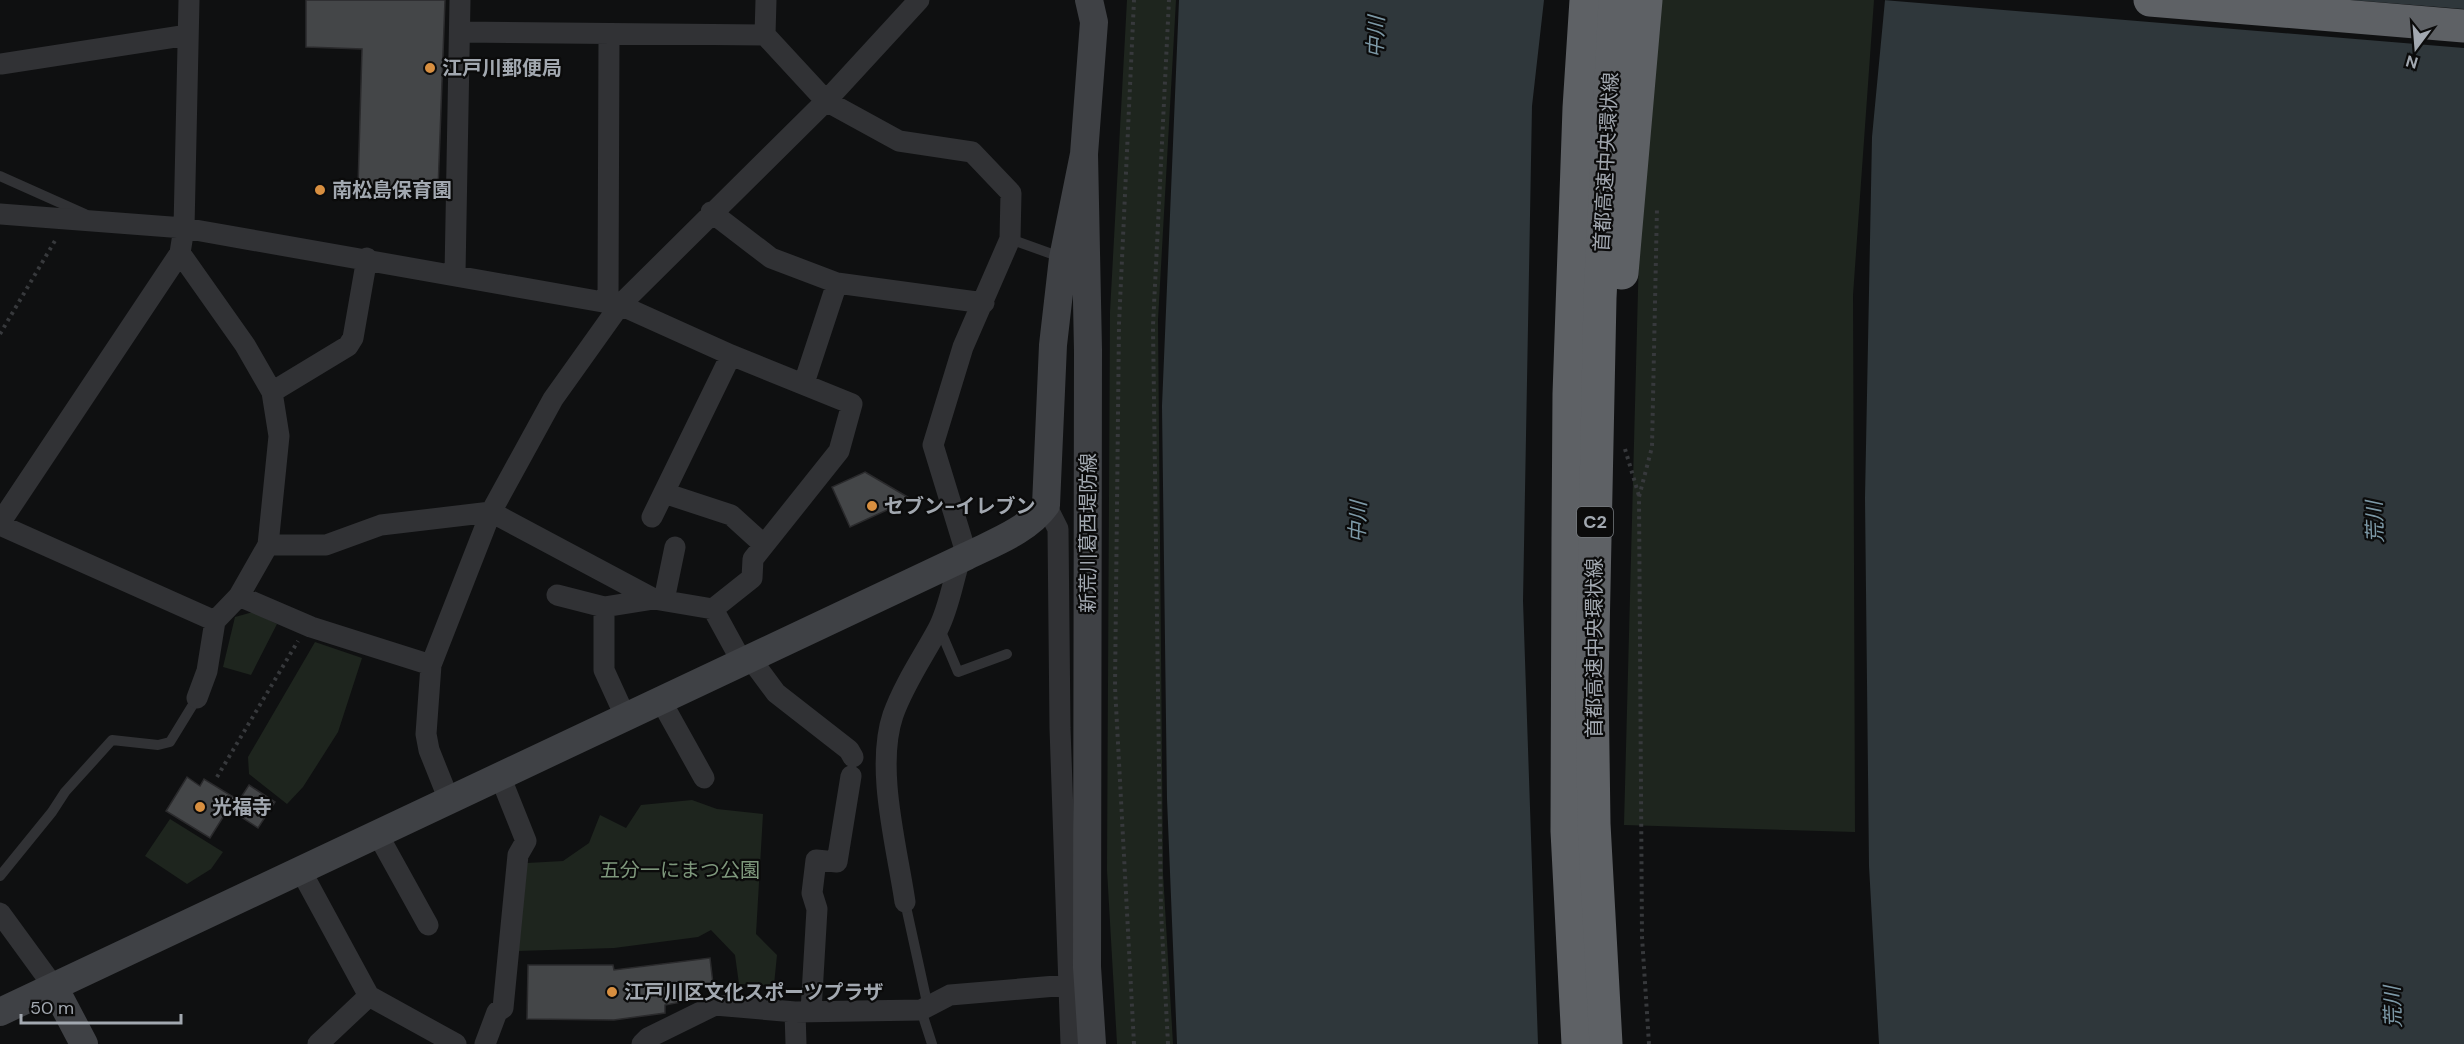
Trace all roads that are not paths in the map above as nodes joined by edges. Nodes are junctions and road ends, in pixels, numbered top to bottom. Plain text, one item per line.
1 (189, 0) edge
2 (460, 0) edge
3 (766, 0) edge
4 (919, 0) edge
5 (1569, 0) edge
6 (1586, 0) edge
7 (1615, 0) edge
8 (1646, 0) edge
9 (2150, 0) edge
10 (1093, 7) edge
11 (2464, 26) edge
12 (460, 32) junction
13 (609, 34) junction
14 (188, 35) junction
15 (765, 35) junction
16 (1, 64) edge
17 (826, 101) junction
18 (1579, 108) junction
19 (1084, 154) junction
20 (0, 176) edge
21 (711, 213) junction
22 (0, 214) edge
23 (96, 219) junction
24 (184, 228) junction
25 (1010, 239) junction
26 (180, 253) junction
27 (367, 258) junction
28 (1063, 258) junction
29 (455, 274) junction
30 (837, 284) junction
31 (984, 303) junction
32 (614, 304) junction
33 (731, 356) junction
34 (804, 383) junction
35 (272, 392) junction
36 (1597, 417) junction
37 (664, 493) junction
38 (1046, 506) junction
39 (491, 512) junction
40 (652, 517) dead end
41 (0, 524) edge
42 (268, 545) junction
43 (764, 545) junction
44 (675, 547) dead end
45 (963, 557) junction
46 (557, 595) dead end
47 (239, 596) junction
48 (659, 600) junction
49 (604, 607) junction
50 (713, 609) junction
51 (215, 621) junction
52 (939, 627) junction
53 (1007, 654) dead end
54 (746, 660) junction
55 (431, 665) junction
56 (197, 698) joint
57 (660, 699) junction
58 (625, 716) junction
59 (500, 776) junction
60 (704, 778) dead end
61 (449, 800) junction
62 (377, 833) junction
63 (300, 869) junction
64 (0, 876) edge
65 (905, 902) joint
66 (0, 913) edge
67 (428, 925) dead end
68 (1068, 985) junction
69 (54, 987) junction
70 (369, 996) junction
71 (925, 1008) junction
72 (803, 1011) junction
73 (0, 1012) edge
74 (431, 1038) edge
75 (84, 1044) edge
76 (318, 1044) edge
77 (456, 1044) edge
78 (485, 1044) edge
79 (642, 1044) edge
80 (796, 1044) edge
81 (932, 1044) edge
82 (1071, 1044) edge
83 (1092, 1044) edge
84 (1578, 1044) edge
85 (1606, 1044) edge

1 - 14 street
2 - 12 street
3 - 15 street
4 - 17 street
5 - 18 highway
6 - 18 highway, 首都高速中央環状線 / C2
7 - 36 highway, 首都高速中央環状線 / C2, bridge
8 - 36 highway, bridge
9 - 11 highway
10 - 19 street, 新荒川葛西堤防線
12 - 13 street
12 - 29 street
13 - 15 street
13 - 32 street
14 - 16 street
14 - 24 street
15 - 17 street
17 - 21 street
17 - 25 street
18 - 84 highway, 首都高速中央環状線 / C2
19 - 28 street
19 - 83 street, 新荒川葛西堤防線
20 - 23 lane
21 - 30 street
21 - 32 street
22 - 23 street
23 - 24 street
24 - 26 street
24 - 27 street
25 - 28 lane
25 - 31 street
26 - 35 street
26 - 41 street
27 - 29 street
27 - 35 street
28 - 38 street
29 - 32 street
30 - 31 street
30 - 34 street
31 - 45 street
32 - 33 street
32 - 39 street
33 - 34 street
33 - 37 street
34 - 43 street
35 - 42 street
36 - 85 highway, 首都高速中央環状線 / C2, bridge
37 - 40 street
37 - 43 street
38 - 45 street
38 - 68 street
39 - 42 street
39 - 48 street
39 - 55 street
41 - 51 street
42 - 47 street
43 - 50 street
44 - 48 street
45 - 52 street
45 - 54 street
46 - 49 street
47 - 51 street
47 - 55 street
48 - 49 street
48 - 50 street
49 - 58 street
50 - 54 street
51 - 56 street
52 - 53 lane
52 - 65 street
54 - 57 street
54 - 72 street
55 - 61 street
56 - 64 lane
57 - 58 street
57 - 60 street
58 - 59 street
59 - 61 street
59 - 78 street
61 - 62 street
62 - 63 street
62 - 67 street
63 - 69 street
63 - 70 street
65 - 71 lane
66 - 69 street
68 - 71 street
68 - 82 street
69 - 73 street
69 - 75 street
70 - 74 street
70 - 76 street
71 - 72 street
71 - 81 lane
72 - 79 street
72 - 80 street
74 - 77 street

